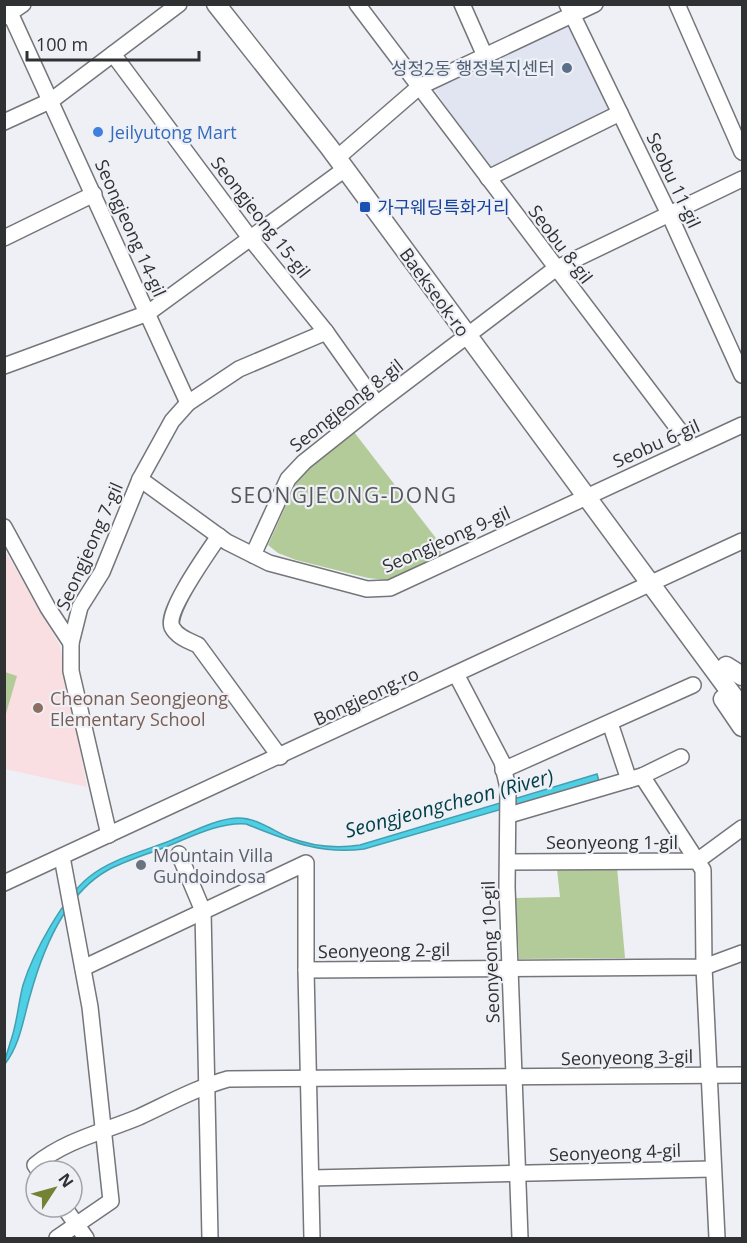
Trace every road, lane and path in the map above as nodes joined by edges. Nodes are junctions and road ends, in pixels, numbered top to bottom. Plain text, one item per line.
1 (179, 4) edge
2 (216, 4) edge
3 (357, 4) edge
4 (462, 4) edge
5 (595, 4) edge
6 (676, 4) edge
7 (11, 10) edge
8 (569, 10) edge
9 (113, 54) junction
10 (485, 56) junction
11 (419, 87) junction
12 (52, 100) junction
13 (620, 113) junction
14 (4, 122) edge
15 (742, 152) edge
16 (341, 163) junction
17 (488, 178) junction
18 (742, 179) edge
19 (94, 194) junction
20 (669, 214) junction
21 (4, 238) edge
22 (250, 238) junction
23 (555, 269) junction
24 (148, 313) junction
25 (326, 332) junction
26 (468, 336) junction
27 (4, 366) edge
28 (742, 375) edge
29 (188, 403) junction
30 (377, 404) junction
31 (742, 425) edge
32 (692, 447) junction
33 (140, 479) junction
34 (585, 496) junction
35 (4, 527) edge
36 (219, 536) junction
37 (742, 541) edge
38 (253, 555) junction
39 (650, 583) junction
40 (71, 643) junction
41 (732, 670) edge
42 (457, 676) junction
43 (693, 684) dead end
44 (742, 689) edge
45 (742, 708) edge
46 (610, 723) junction
47 (742, 728) edge
48 (280, 757) junction
49 (681, 757) dead end
50 (503, 770) junction
51 (635, 778) junction
52 (509, 815) junction
53 (742, 828) edge
54 (109, 835) junction
55 (179, 854) dead end
56 (62, 857) junction
57 (696, 861) junction
58 (508, 862) junction
59 (4, 883) edge
60 (203, 911) junction
61 (742, 953) edge
62 (704, 967) junction
63 (83, 968) junction
64 (512, 968) junction
65 (306, 970) junction
66 (710, 1075) junction
67 (742, 1075) edge
68 (512, 1078) junction
69 (310, 1080) junction
70 (206, 1086) junction
71 (103, 1130) junction
72 (43, 1159) edge
73 (712, 1169) junction
74 (519, 1174) junction
75 (311, 1178) junction
76 (72, 1219) edge
77 (76, 1224) junction
78 (57, 1239) edge
79 (86, 1239) edge
80 (210, 1239) edge
81 (312, 1239) edge
82 (520, 1239) edge
83 (717, 1239) edge

1 - 9 street
2 - 16 main road, Baekseok-ro
3 - 11 street, Seobu 8-gil
4 - 10 street
5 - 8 street
6 - 15 street
7 - 12 street, Seongjeong 14-gil
8 - 10 street
8 - 13 street, Seobu 11-gil
9 - 12 street
9 - 22 street, Seongjeong 15-gil
10 - 11 street
11 - 16 street
11 - 17 street, Seobu 8-gil
12 - 14 street
12 - 19 street, Seongjeong 14-gil
13 - 17 street
13 - 20 street, Seobu 11-gil
16 - 22 street
16 - 26 main road, Baekseok-ro
17 - 23 street, Seobu 8-gil
18 - 20 street, Seongjeong 8-gil
19 - 21 street
19 - 24 street, Seongjeong 14-gil
20 - 23 street, Seongjeong 8-gil
20 - 28 street, Seobu 11-gil
22 - 24 street
22 - 25 street, Seongjeong 15-gil
23 - 26 street, Seongjeong 8-gil
23 - 32 street, Seobu 8-gil
24 - 27 street
24 - 29 street, Seongjeong 14-gil
25 - 29 street, Seongjeong 7-gil
25 - 30 street, Seongjeong 15-gil
26 - 30 street, Seongjeong 8-gil
26 - 34 main road, Baekseok-ro
29 - 33 street, Seongjeong 7-gil
30 - 38 street, Seongjeong 8-gil
31 - 32 street, Seobu 6-gil
32 - 34 street, Seobu 6-gil
33 - 36 street, Seongjeong 9-gil
33 - 40 street, Seongjeong 7-gil
34 - 38 street, Seongjeong 9-gil
34 - 39 main road, Baekseok-ro
35 - 40 street
36 - 38 street, Seongjeong 9-gil
36 - 48 street
37 - 39 street, Bongjeong-ro
39 - 41 main road, Baekseok-ro
39 - 42 street, Bongjeong-ro
40 - 54 street, Seongjeong 7-gil
41 - 44 main road, Baekseok-ro
41 - 45 main road, Baekseok-ro
41 - 47 main road
42 - 48 street, Bongjeong-ro
42 - 50 street, Seonyeong 10-gil
43 - 46 street
46 - 50 street
46 - 51 street
48 - 54 street, Bongjeong-ro
49 - 51 street
50 - 52 street, Seonyeong 10-gil
51 - 52 street
51 - 57 street
52 - 58 street, Seonyeong 10-gil
53 - 57 street, Seonyeong 1-gil
54 - 56 street, Bongjeong-ro
55 - 60 street
56 - 59 street, Bongjeong-ro
56 - 63 street
57 - 58 street, Seonyeong 1-gil
57 - 62 street
58 - 64 street, Seonyeong 10-gil
60 - 63 street, Seonyeong 2-gil
60 - 65 street, Seonyeong 2-gil
60 - 70 street
61 - 62 street, Seonyeong 2-gil
62 - 64 street, Seonyeong 2-gil
62 - 66 street
63 - 71 street
64 - 65 street, Seonyeong 2-gil
64 - 68 street, Seonyeong 10-gil
65 - 69 street
66 - 67 street, Seonyeong 3-gil
66 - 68 street, Seonyeong 3-gil
66 - 73 street
68 - 69 street, Seonyeong 3-gil
68 - 74 street, Seonyeong 10-gil
69 - 70 street, Seonyeong 3-gil
69 - 75 street
70 - 71 street, Seonyeong 3-gil
70 - 80 street
71 - 72 street, Seonyeong 3-gil
71 - 77 street
73 - 74 street, Seonyeong 4-gil
73 - 83 street
74 - 75 street, Seonyeong 4-gil
74 - 82 street, Seonyeong 10-gil
75 - 81 street
76 - 77 street
77 - 78 street
77 - 79 street

